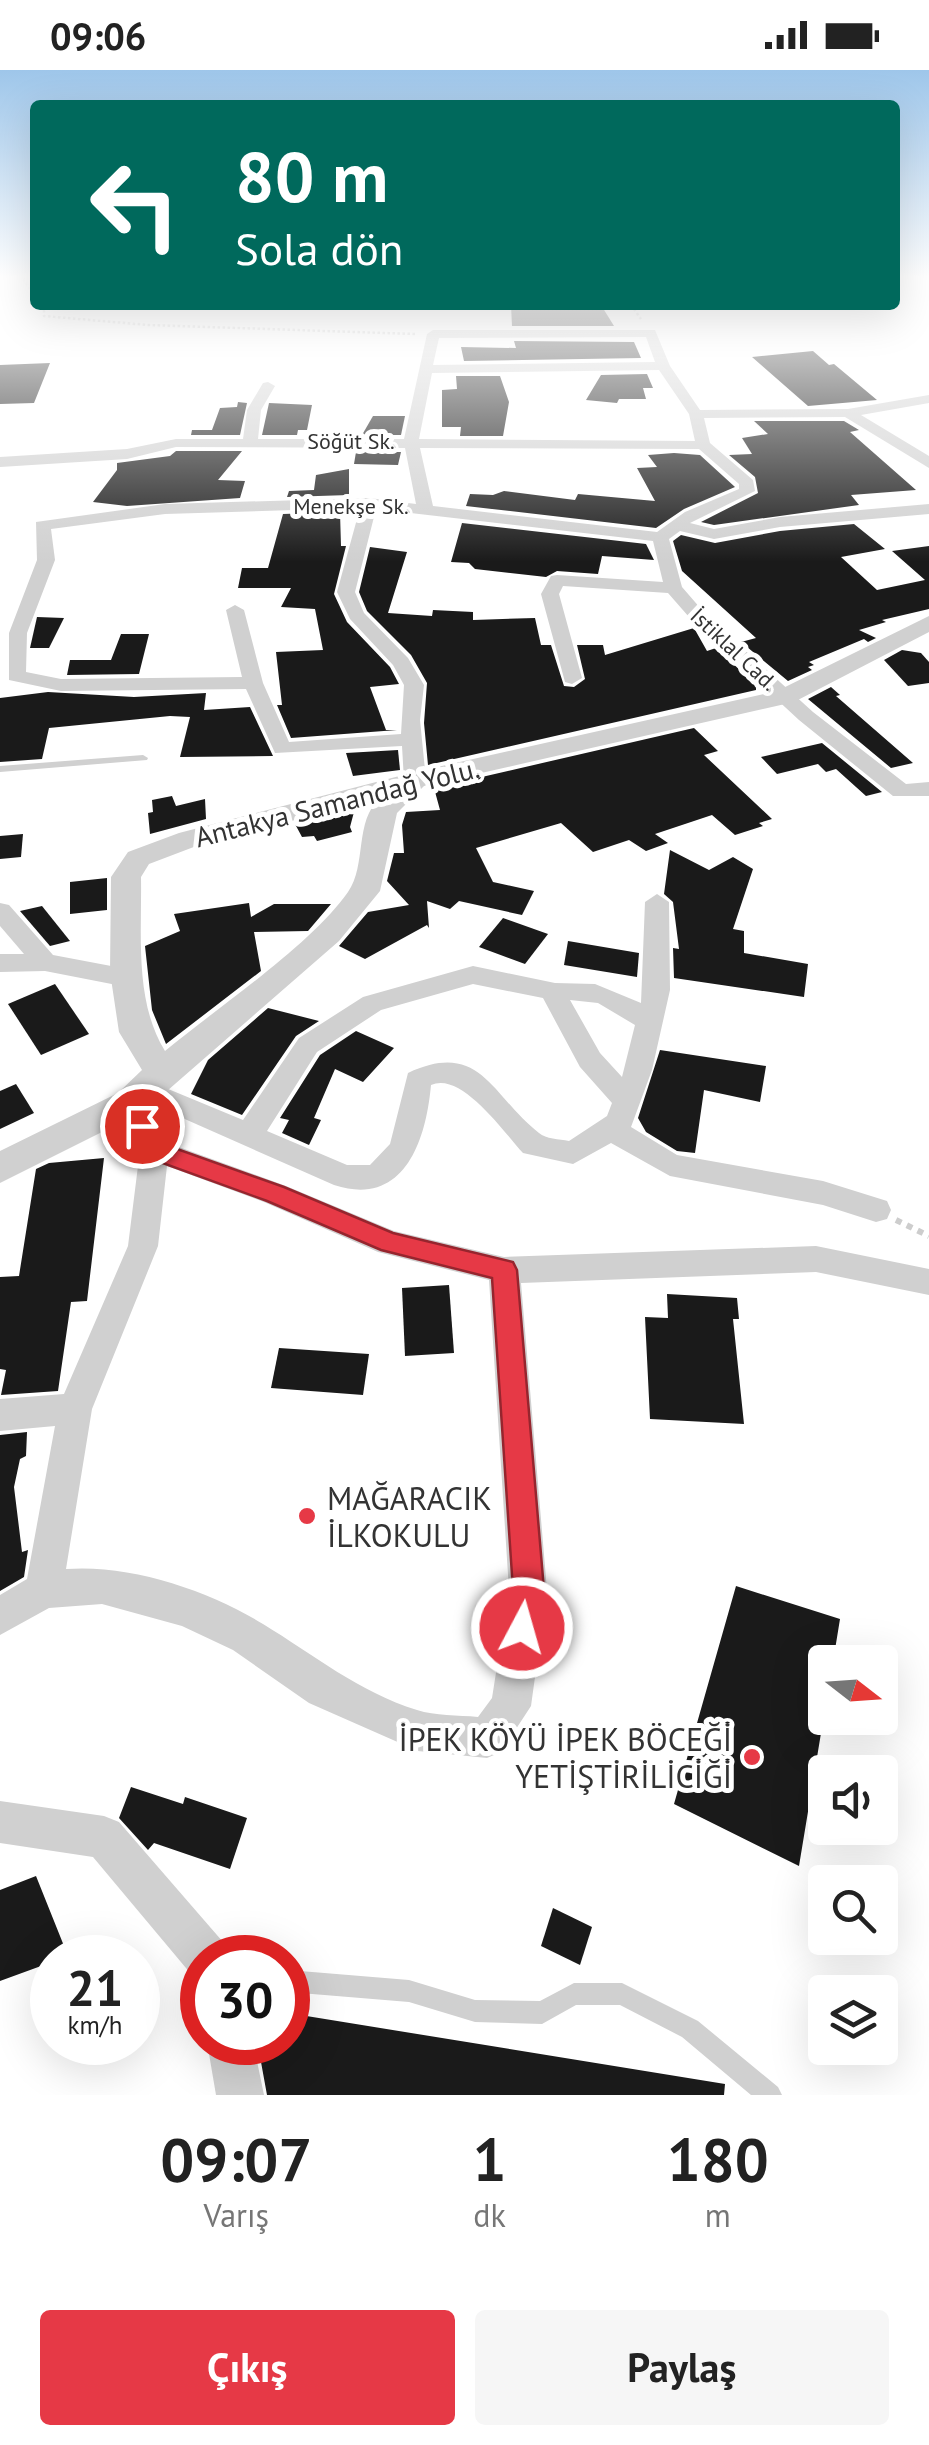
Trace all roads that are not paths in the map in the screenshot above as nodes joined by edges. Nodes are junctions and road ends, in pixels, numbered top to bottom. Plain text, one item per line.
1 (424, 374) edge
2 (668, 374) edge
3 (268, 386) dead end
4 (929, 399) edge
5 (848, 413) junction
6 (696, 414) junction
7 (250, 441) junction
8 (411, 441) junction
9 (703, 445) junction
10 (0, 462) edge
11 (929, 463) edge
12 (369, 503) junction
13 (425, 507) junction
14 (929, 510) edge
15 (677, 525) junction
16 (660, 537) junction
17 (673, 588) junction
18 (235, 610) dead end
19 (929, 623) edge
20 (572, 678) dead end
21 (253, 683) junction
22 (786, 697) junction
23 (411, 739) junction
24 (144, 758) dead end
25 (0, 769) edge
26 (416, 780) junction
27 (929, 789) edge
28 (656, 902) dead end
29 (0, 911) edge
30 (3, 957) edge
31 (45, 962) junction
32 (127, 978) junction
33 (553, 992) junction
34 (651, 1023) junction
35 (145, 1088) junction
36 (625, 1099) junction
37 (610, 1128) junction
38 (248, 1136) junction
39 (154, 1150) junction
40 (0, 1168) edge
41 (876, 1210) road end
42 (504, 1270) junction
43 (929, 1282) edge
44 (75, 1409) junction
45 (0, 1416) edge
46 (44, 1590) junction
47 (0, 1616) edge
48 (0, 1822) edge
49 (188, 1935) edge
50 (310, 1983) edge
51 (234, 2065) edge
52 (240, 2095) edge
53 (770, 2095) edge

1 - 8 street
2 - 6 street
3 - 7 street
4 - 5 street
5 - 6 street
5 - 11 street
6 - 9 street
7 - 8 street, Söğüt Sk.
7 - 10 street, Söğüt Sk.
8 - 9 street, Söğüt Sk.
8 - 13 street
9 - 15 street
12 - 13 street, Menekşe Sk.
12 - 21 street, Menekşe Sk.
12 - 23 street
13 - 16 street, Menekşe Sk.
14 - 15 street
15 - 16 street
16 - 17 street, İstiklal Cad.
17 - 20 street
17 - 22 street, İstiklal Cad.
18 - 21 street
19 - 22 street, Antakya Samandağ Yolu.
21 - 23 street
22 - 26 street, Antakya Samandağ Yolu.
22 - 27 street, İstiklal Cad.
23 - 26 street
24 - 25 lane
26 - 32 street, Antakya Samandağ Yolu.
26 - 35 street
28 - 34 street
29 - 31 street
30 - 31 street
31 - 32 street
32 - 35 street, Antakya Samandağ Yolu.
33 - 34 street
33 - 36 street
33 - 38 street
34 - 36 street
35 - 38 street
35 - 39 street
35 - 40 street
36 - 37 street
37 - 38 street
37 - 41 street
39 - 42 street
39 - 44 street
42 - 43 street
42 - 46 street
44 - 45 street
44 - 46 street
46 - 47 street
48 - 49 street
50 - 53 lane
51 - 52 street

